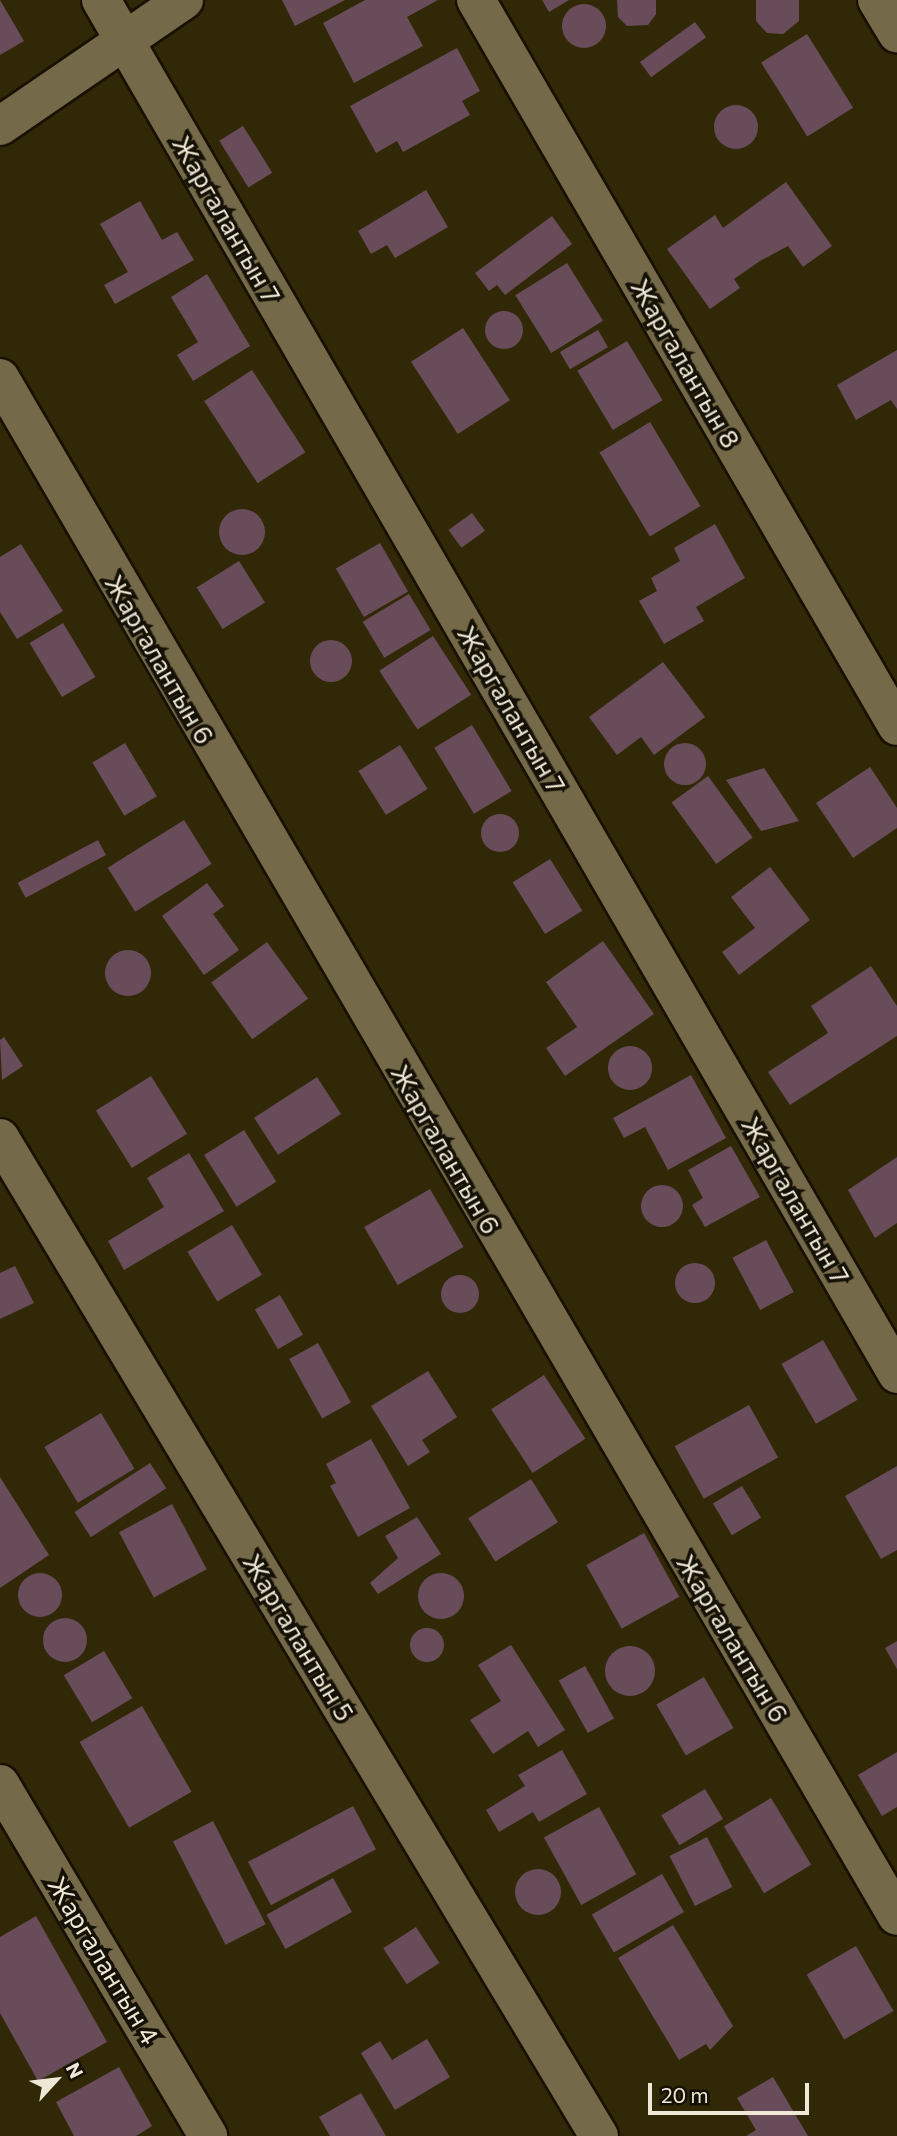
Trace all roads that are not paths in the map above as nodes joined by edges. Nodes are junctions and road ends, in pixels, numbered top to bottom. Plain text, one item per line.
1 (101, 0) edge
2 (184, 0) edge
3 (476, 0) edge
4 (877, 0) edge
5 (897, 33) edge
6 (126, 44) junction
7 (0, 126) edge
8 (0, 378) edge
9 (897, 726) edge
10 (0, 1138) edge
11 (897, 1374) edge
12 (0, 1784) edge
13 (897, 1916) edge
14 (208, 2136) edge
15 (599, 2136) edge

1 - 6 street, Жаргалантын 7
2 - 6 street
3 - 9 street, Жаргалантын 8
4 - 5 street
6 - 7 street
6 - 11 street, Жаргалантын 7
8 - 13 street, Жаргалантын 6
10 - 15 street, Жаргалантын 5
12 - 14 street, Жаргалантын 4

